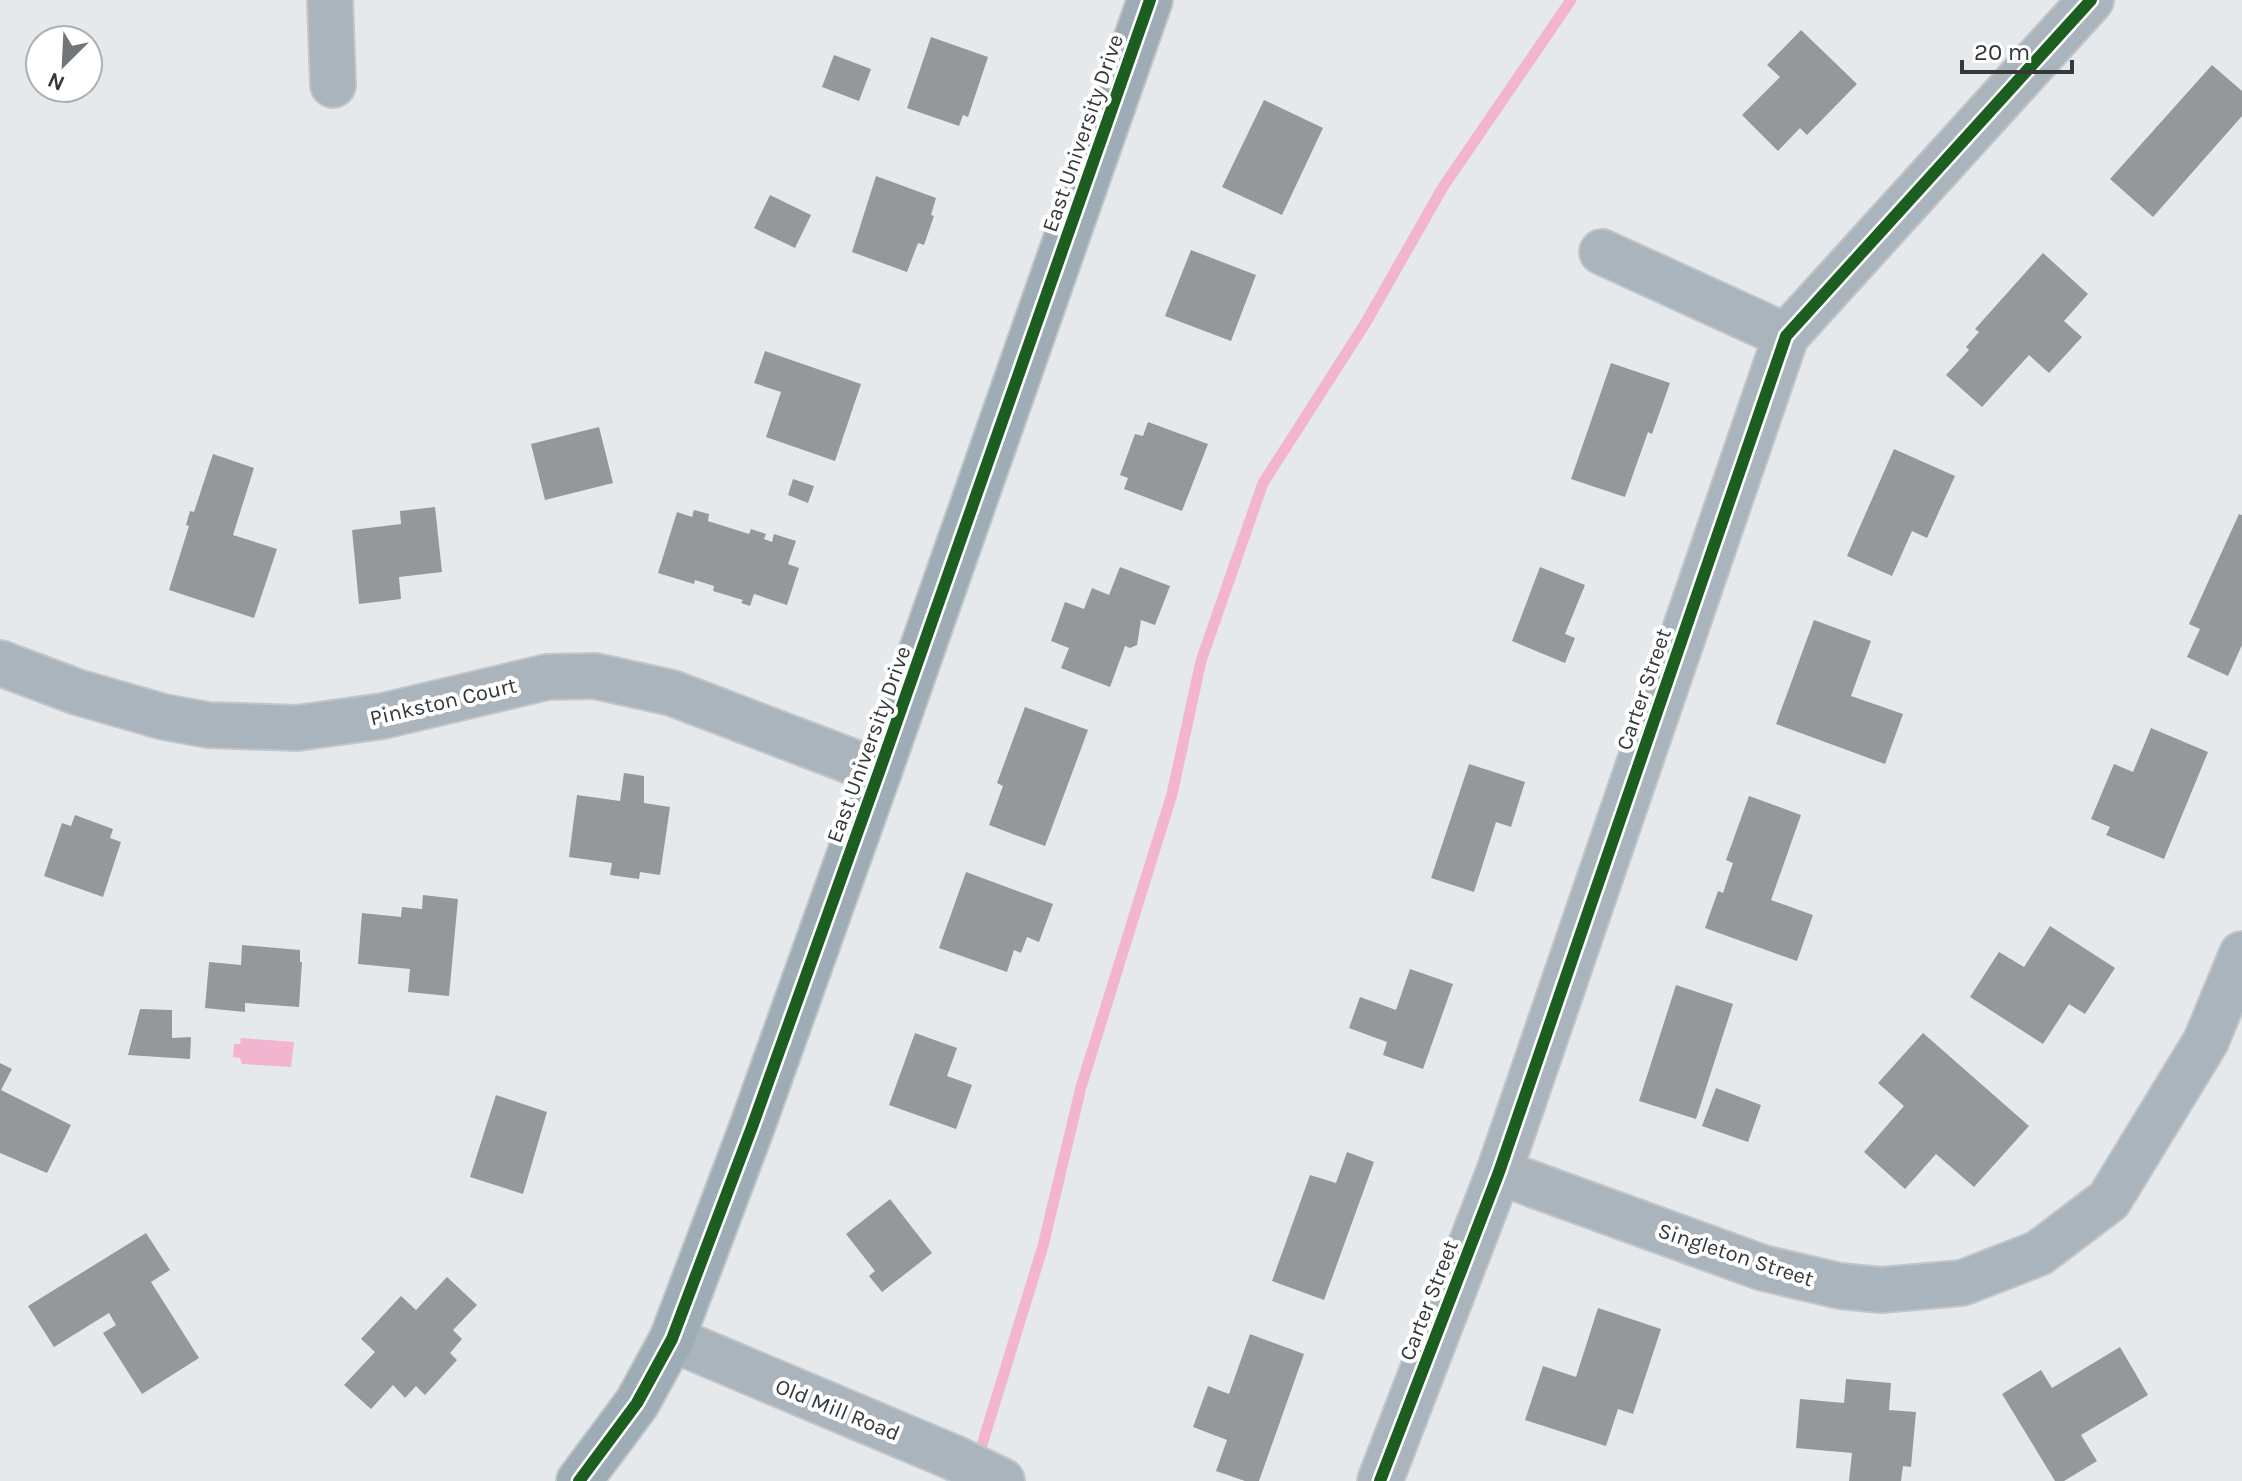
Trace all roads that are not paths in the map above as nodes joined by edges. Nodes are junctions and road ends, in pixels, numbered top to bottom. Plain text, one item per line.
1 (330, 0) edge
2 (1150, 0) edge
3 (2091, 0) edge
4 (333, 85) dead end
5 (1602, 252) dead end
6 (1786, 336) junction
7 (0, 663) edge
8 (879, 772) junction
9 (2242, 954) edge
10 (2224, 1048) edge
11 (1499, 1172) junction
12 (672, 1339) junction
13 (999, 1480) edge
14 (579, 1481) edge
15 (1380, 1481) edge

1 - 4 street
2 - 8 main road, East University Drive
3 - 6 street, Carter Street
5 - 6 street
6 - 11 street, Carter Street
7 - 8 street, Pinkston Court
8 - 12 main road, East University Drive
9 - 10 street, Singleton Street
10 - 11 street, Singleton Street
11 - 15 street, Carter Street
12 - 13 street, Old Mill Road
12 - 14 main road, East University Drive

